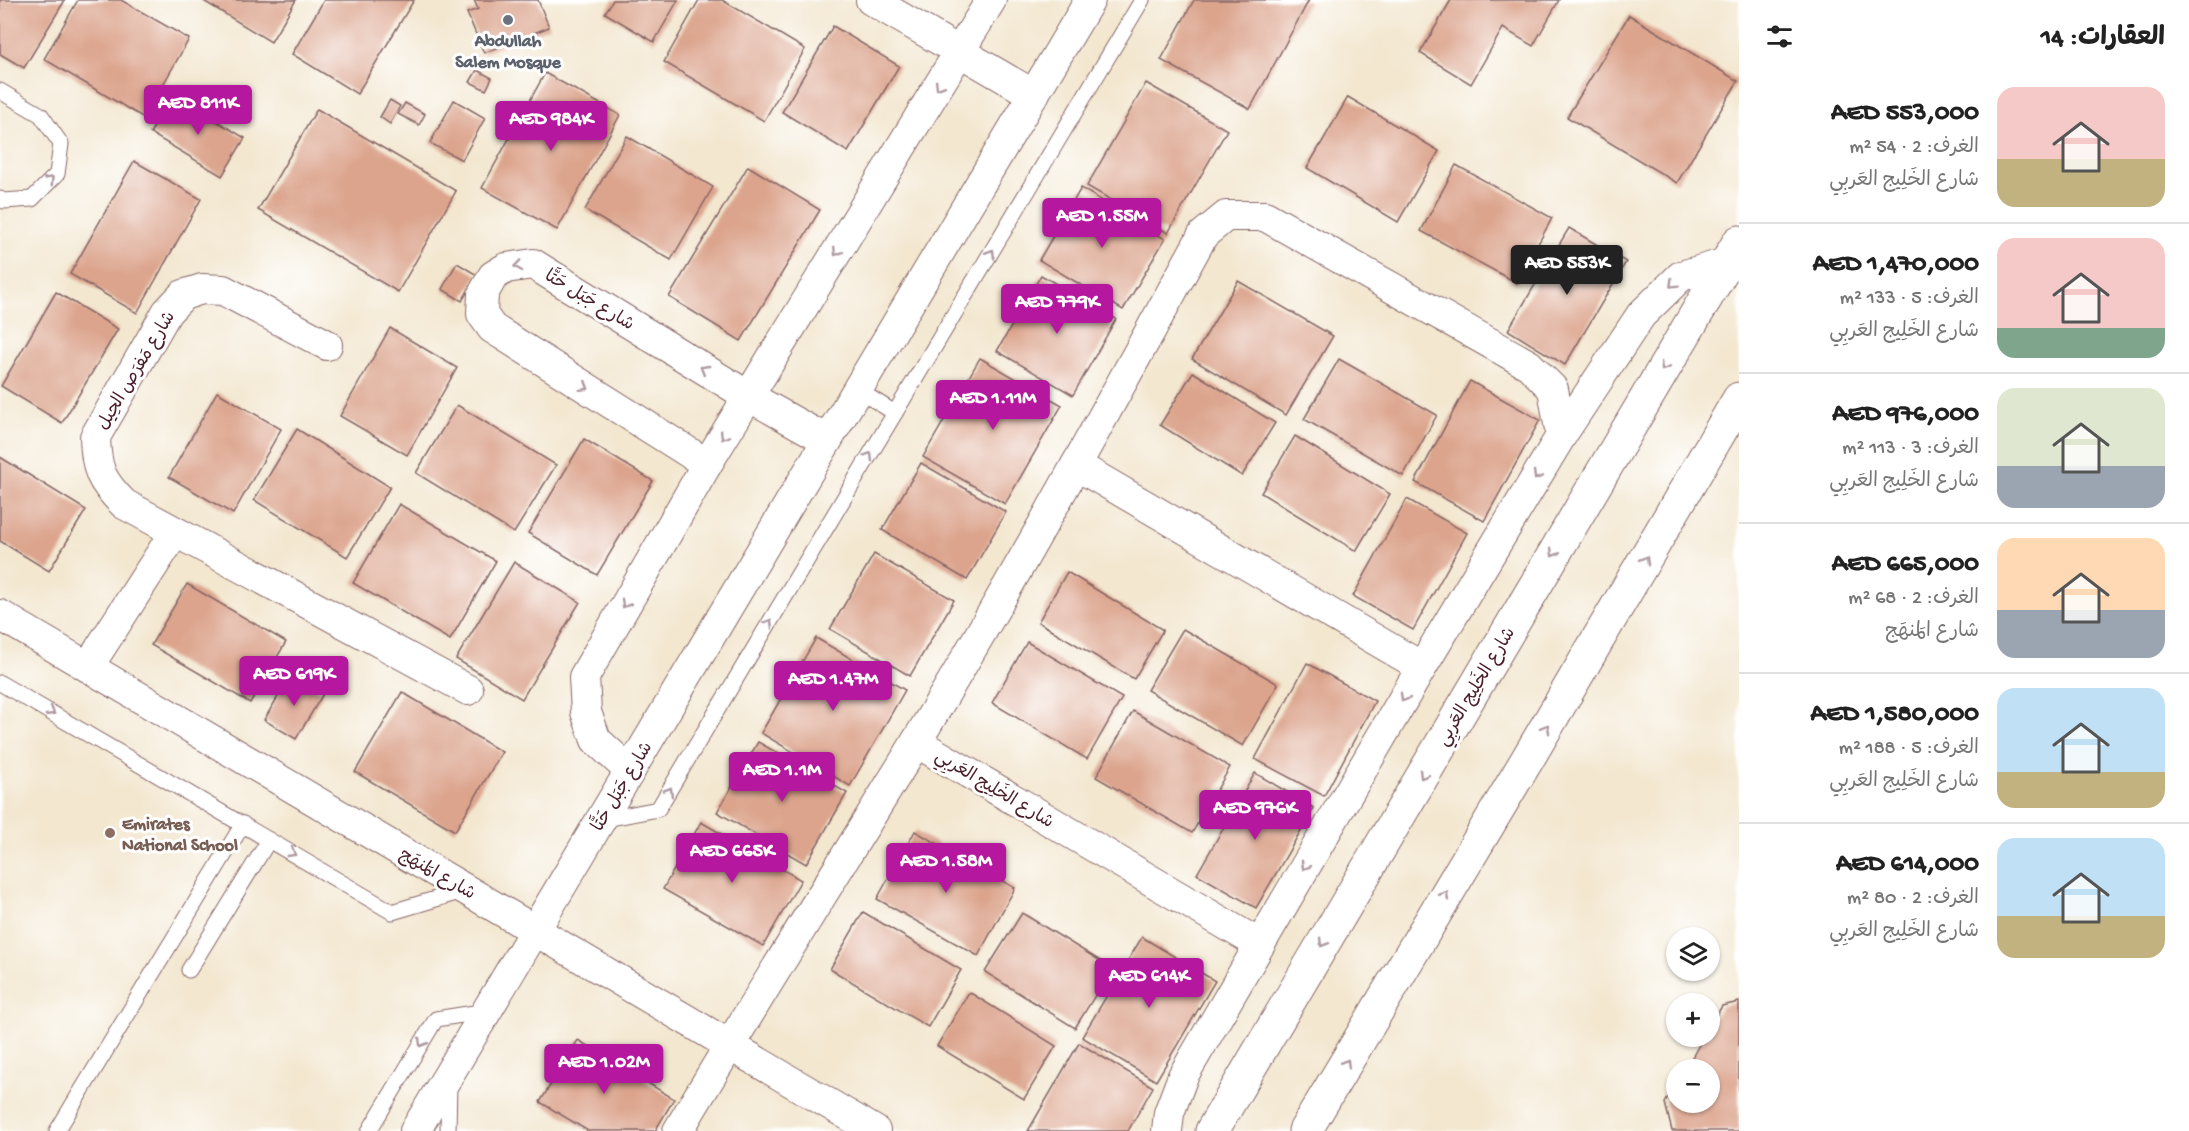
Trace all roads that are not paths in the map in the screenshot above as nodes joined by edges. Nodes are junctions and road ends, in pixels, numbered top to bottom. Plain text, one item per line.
1 (871, 0) edge
2 (991, 0) edge
3 (1090, 0) edge
4 (1142, 0) edge
5 (960, 53) junction
6 (0, 91) edge
7 (1034, 95) junction
8 (0, 199) edge
9 (1733, 252) edge
10 (327, 345) dead end
11 (858, 390) junction
12 (748, 396) junction
13 (1739, 399) edge
14 (895, 412) junction
15 (1561, 436) junction
16 (827, 441) junction
17 (706, 464) junction
18 (1076, 465) junction
19 (175, 532) junction
20 (0, 615) edge
21 (88, 667) junction
22 (1422, 667) junction
23 (0, 683) edge
24 (468, 690) dead end
25 (916, 742) junction
26 (630, 771) junction
27 (601, 820) junction
28 (243, 824) junction
29 (269, 840) junction
30 (466, 890) junction
31 (535, 930) junction
32 (1259, 944) junction
33 (189, 970) dead end
34 (487, 1011) junction
35 (729, 1045) junction
36 (449, 1074) junction
37 (1325, 1117) edge
38 (57, 1131) edge
39 (369, 1131) edge
40 (415, 1131) edge
41 (448, 1131) edge
42 (678, 1131) edge
43 (875, 1131) edge
44 (1167, 1131) edge
45 (1212, 1131) edge
46 (1305, 1131) edge

1 - 5 street
2 - 5 street
3 - 7 street, شارع جَبَل حَتَّا
14 -> 4 lane
5 - 7 street
5 -> 12 street
8 -> 6 lane
7 - 11 street, شارع جَبَل حَتَّا
9 -> 15 street
9 -> 45 highway, شارع الخَلِيج العَربِي
10 - 19 street, شارع مَفرَص الحِيل
11 - 14 lane
11 - 16 street, شارع جَبَل حَتَّا
12 - 16 street, شارع جَبَل حَتَّا
12 -> 17 street
12 -> 17 street, شارع جَبَل حَتَّا
37 -> 13 highway
27 -> 14 lane
15 - 18 street
15 -> 22 street
16 - 26 street, شارع جَبَل حَتَّا
17 -> 26 street
18 - 22 street
18 - 25 street
19 - 21 street
19 - 24 street, شارع مَفرَص الحِيل
20 - 21 street, شارع المَنهَج
21 - 30 street, شارع المَنهَج
22 -> 32 street
23 -> 28 lane
25 - 32 street, شارع الخَلِيج العَربِي
25 - 35 street
26 - 27 street, شارع جَبَل حَتَّا
27 - 31 street, شارع جَبَل حَتَّا
28 - 29 lane
28 - 38 lane
29 -> 30 lane
29 - 33 lane
30 - 31 street, شارع المَنهَج
31 - 34 street, شارع جَبَل حَتَّا
31 - 35 street, شارع المَنهَج
32 - 44 street
34 - 36 street, شارع جَبَل حَتَّا
34 -> 39 lane
35 - 42 street
35 - 43 street, شارع المَنهَج
36 - 40 street, شارع جَبَل حَتَّا
36 - 41 lane
37 - 46 highway

